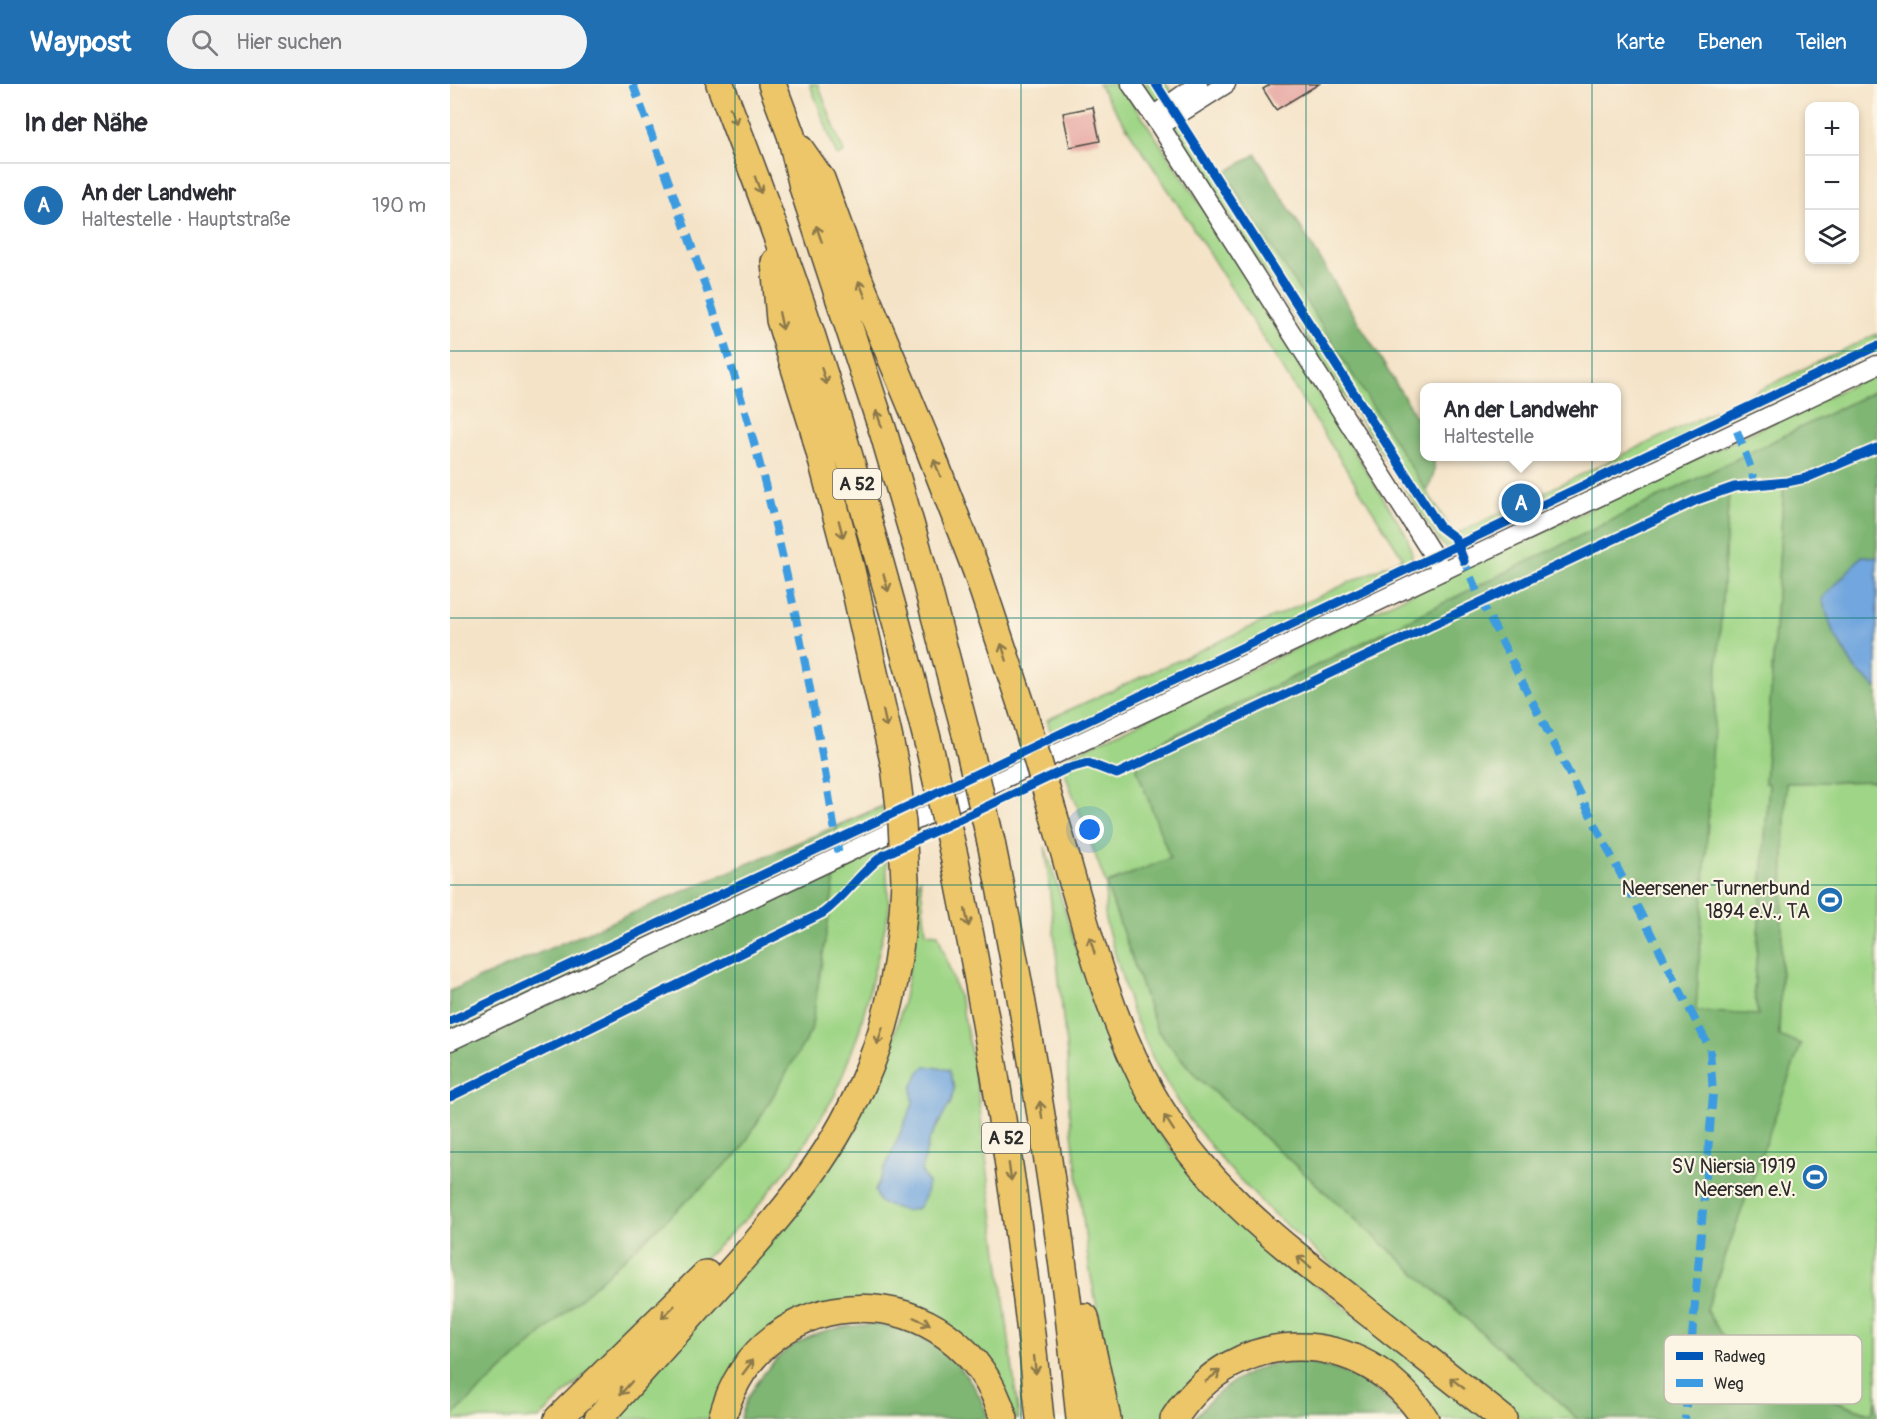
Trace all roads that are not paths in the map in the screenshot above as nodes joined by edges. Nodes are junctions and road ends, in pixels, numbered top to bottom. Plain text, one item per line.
1 (720, 84) edge
2 (772, 84) edge
3 (1131, 84) edge
4 (1198, 84) edge
5 (1226, 84) edge
6 (1157, 121) junction
7 (791, 135) junction
8 (772, 222) junction
9 (1877, 365) edge
10 (1443, 571) junction
11 (450, 1041) edge
12 (827, 1151) junction
13 (1056, 1209) junction
14 (558, 1419) edge
15 (598, 1419) edge
16 (722, 1419) edge
17 (1004, 1419) edge
18 (1040, 1419) edge
19 (1080, 1419) edge
20 (1107, 1419) edge
21 (1174, 1419) edge
22 (1425, 1419) edge
23 (1503, 1419) edge

1 -> 8 highway, A 52
2 - 7 highway, A 52
3 - 6 street
4 - 6 street
5 - 6 street
6 - 10 street
13 -> 7 highway, A 52, bridge
23 -> 7 highway, bridge
8 -> 12 highway, bridge
8 -> 18 highway, A 52, bridge
9 - 10 street
10 - 11 street
12 -> 14 highway
12 -> 15 highway
13 - 19 highway, A 52
13 - 20 highway
16 -> 17 highway
21 -> 22 highway

